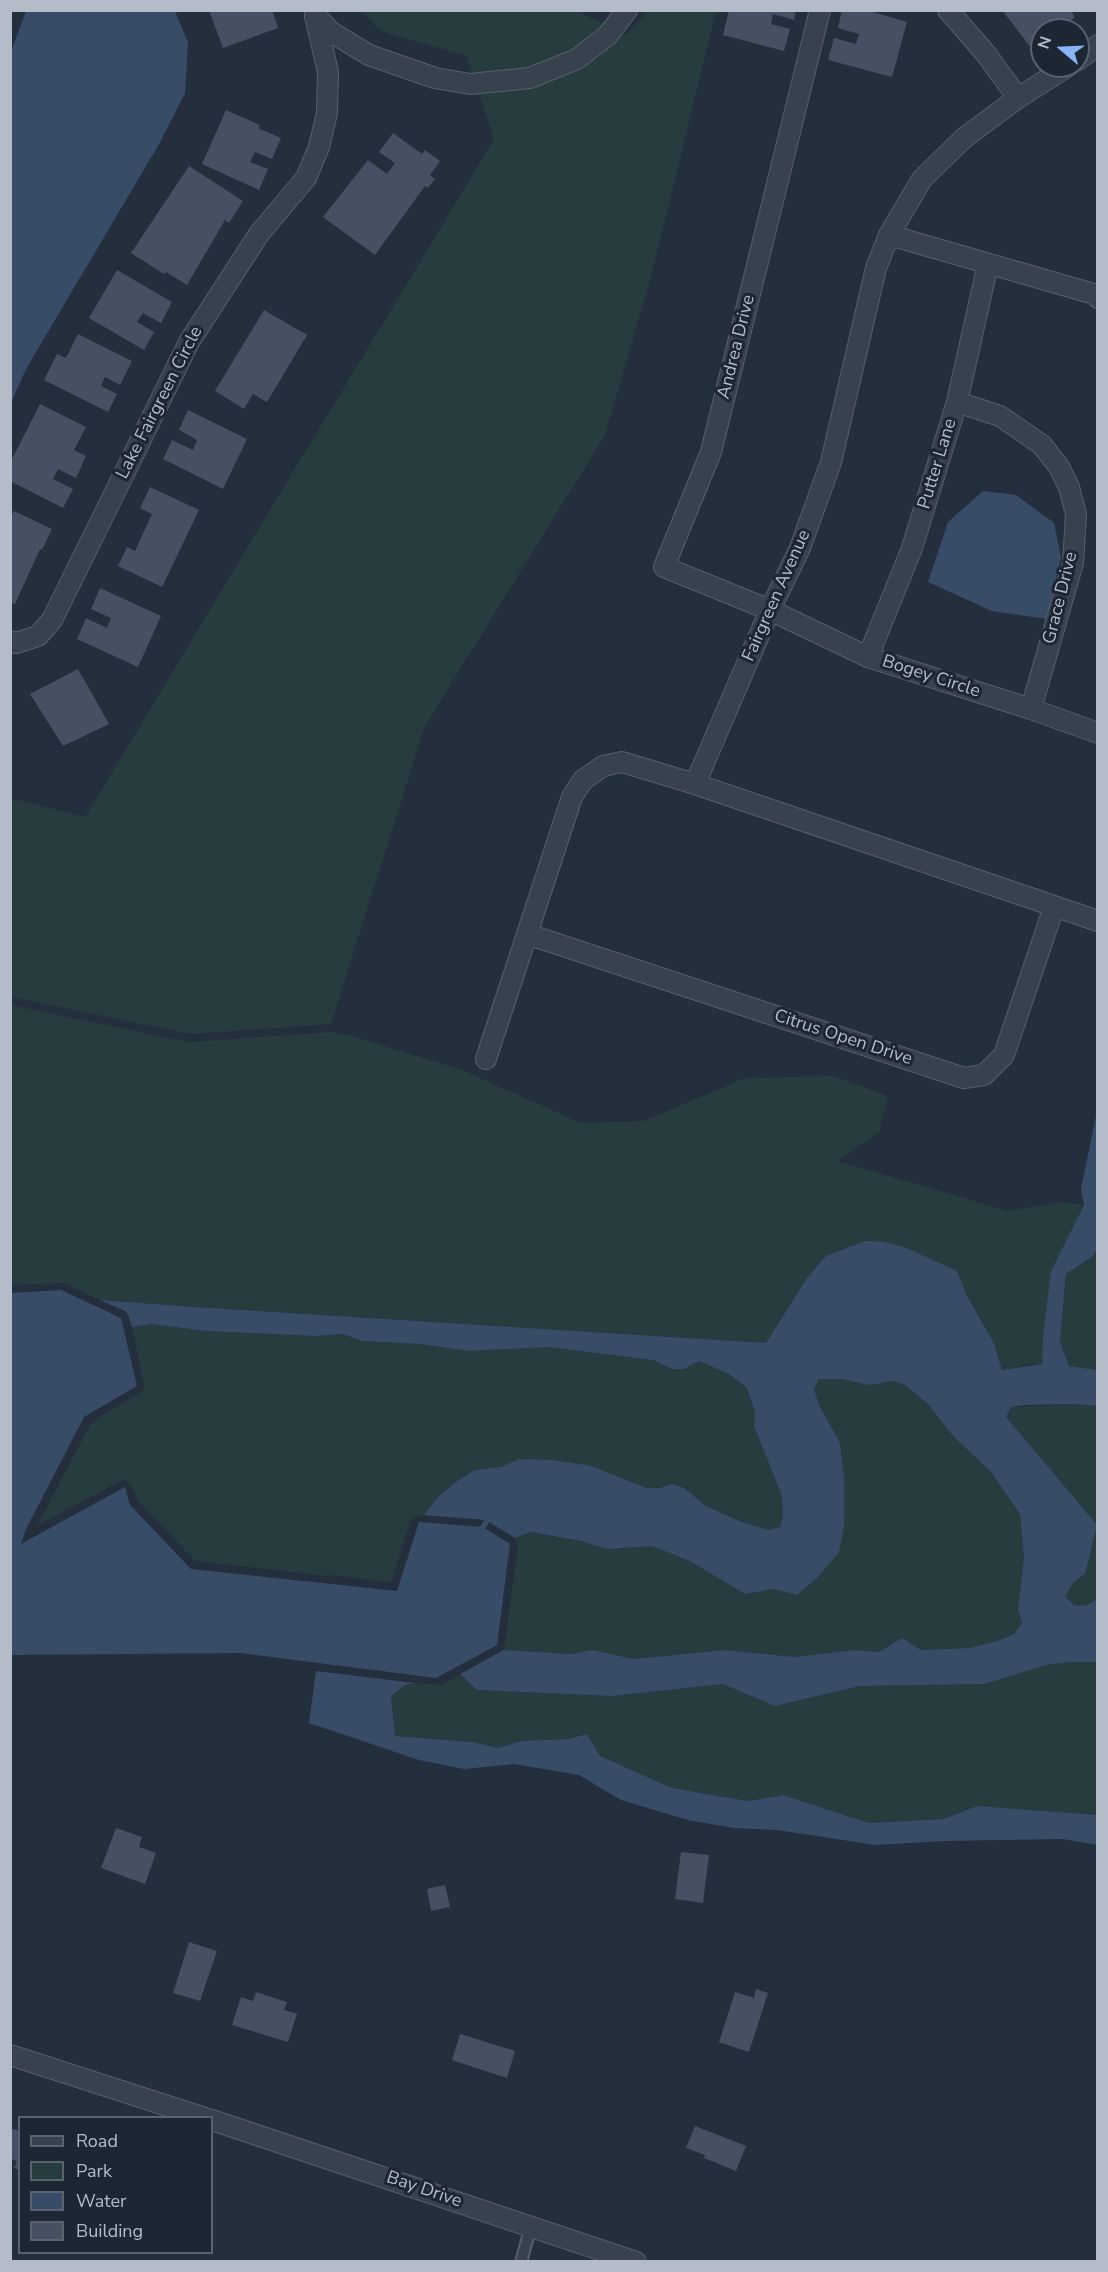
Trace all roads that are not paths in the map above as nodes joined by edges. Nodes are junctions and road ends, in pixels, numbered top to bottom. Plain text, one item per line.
1 (627, 10) edge
2 (820, 10) edge
3 (948, 10) edge
4 (314, 13) edge
5 (1049, 78) edge
6 (1018, 98) junction
7 (889, 235) junction
8 (988, 264) junction
9 (1098, 298) edge
10 (957, 402) junction
11 (770, 610) junction
12 (10, 641) edge
13 (868, 657) junction
14 (1031, 709) junction
15 (1098, 733) edge
16 (696, 784) junction
17 (1054, 907) junction
18 (1098, 921) edge
19 (527, 934) junction
20 (486, 1059) dead end
21 (10, 2055) edge
22 (199, 2116) edge
23 (213, 2120) edge
24 (531, 2226) junction
25 (520, 2262) edge
26 (636, 2262) edge

1 - 4 street
2 - 11 street, Andrea Drive
3 - 6 street
4 - 12 street, Lake Fairgreen Circle
5 - 6 street, Fairgreen Avenue
6 - 7 street, Fairgreen Avenue
7 - 8 street
7 - 11 street, Fairgreen Avenue
8 - 9 street
8 - 10 street, Putter Lane
10 - 13 street, Putter Lane
10 - 14 street, Grace Drive
11 - 13 street, Bogey Circle
11 - 16 street, Fairgreen Avenue
13 - 14 street, Bogey Circle
14 - 15 street, Bogey Circle
16 - 17 street
16 - 19 street
17 - 18 street
17 - 19 street, Citrus Open Drive
19 - 20 street
21 - 22 street
23 - 24 street, Bay Drive
24 - 25 lane
24 - 26 street, Bay Drive

